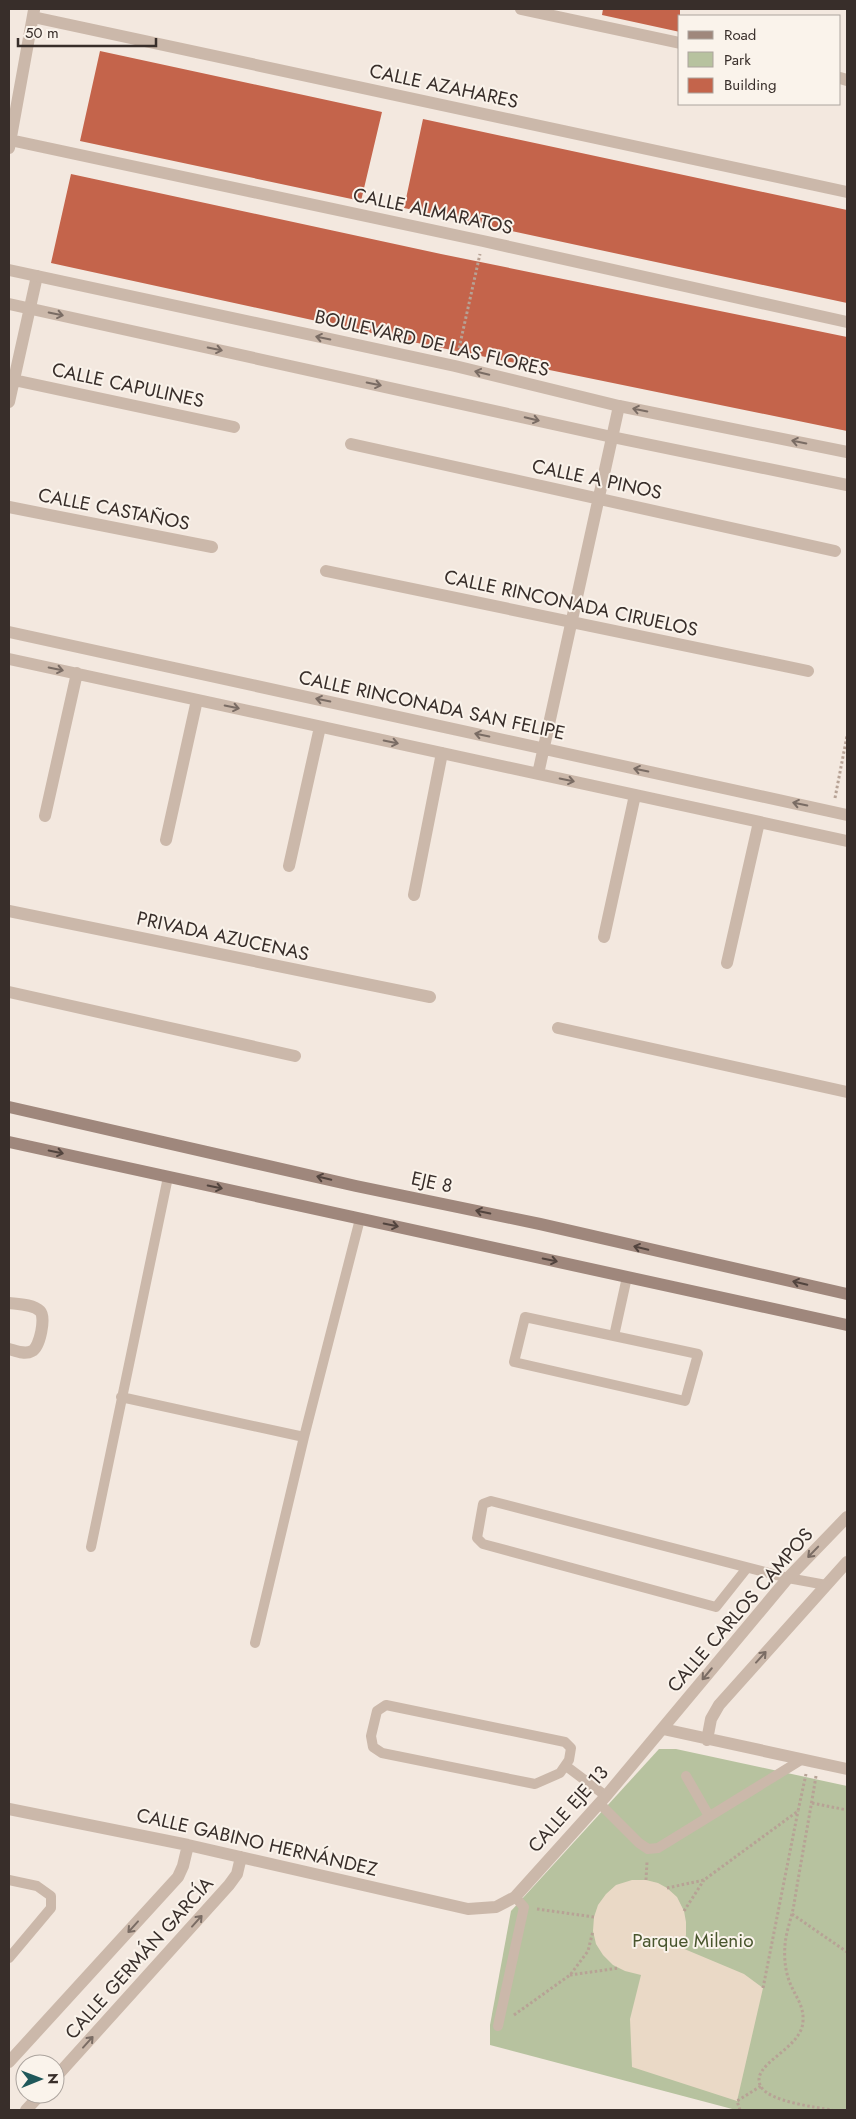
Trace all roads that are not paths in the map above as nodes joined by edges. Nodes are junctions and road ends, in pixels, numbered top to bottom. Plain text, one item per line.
1 (521, 9) edge
2 (34, 13) edge
3 (678, 44) edge
4 (10, 144) edge
5 (847, 192) edge
6 (9, 270) edge
7 (37, 276) junction
8 (9, 304) edge
9 (29, 308) junction
10 (847, 322) edge
11 (11, 380) edge
12 (9, 402) edge
13 (619, 406) junction
14 (234, 427) dead end
15 (612, 437) junction
16 (351, 444) dead end
17 (847, 452) edge
18 (847, 485) edge
19 (599, 499) junction
20 (9, 507) edge
21 (212, 547) dead end
22 (835, 551) dead end
23 (326, 571) dead end
24 (572, 622) junction
25 (9, 632) edge
26 (9, 659) edge
27 (808, 671) dead end
28 (77, 674) junction
29 (197, 700) junction
30 (320, 726) junction
31 (544, 748) junction
32 (442, 753) junction
33 (538, 774) junction
34 (636, 795) junction
35 (847, 815) edge
36 (45, 816) dead end
37 (759, 822) junction
38 (166, 840) dead end
39 (847, 841) edge
40 (289, 866) dead end
41 (414, 895) dead end
42 (9, 911) edge
43 (604, 937) dead end
44 (727, 962) dead end
45 (9, 992) edge
46 (430, 997) dead end
47 (558, 1028) dead end
48 (295, 1056) dead end
49 (847, 1092) edge
50 (9, 1107) edge
51 (9, 1142) edge
52 (168, 1177) junction
53 (360, 1219) junction
54 (627, 1277) junction
55 (847, 1294) edge
56 (9, 1303) edge
57 (847, 1325) edge
58 (614, 1336) junction
59 (9, 1349) edge
60 (121, 1397) junction
61 (304, 1437) junction
62 (847, 1517) edge
63 (91, 1547) dead end
64 (847, 1562) edge
65 (747, 1568) junction
66 (788, 1578) junction
67 (826, 1584) junction
68 (256, 1643) dead end
69 (663, 1729) junction
70 (707, 1740) junction
71 (809, 1761) junction
72 (566, 1766) junction
73 (847, 1769) edge
74 (686, 1776) dead end
75 (602, 1799) junction
76 (9, 1809) edge
77 (710, 1816) junction
78 (188, 1845) junction
79 (241, 1857) junction
80 (9, 1880) edge
81 (515, 1897) junction
82 (496, 1907) joint
83 (9, 1958) edge
84 (498, 2026) road end
85 (9, 2062) edge
86 (65, 2067) edge

1 - 3 street
2 - 4 street
2 - 5 street, CALLE AZAHARES
4 - 10 street, CALLE ALMARATOS
6 - 7 street, BOULEVARD DE LAS FLORES
7 - 9 street
13 -> 7 street, BOULEVARD DE LAS FLORES
8 - 9 street
9 - 11 street
9 -> 15 street
11 - 12 street
11 - 14 street, CALLE CAPULINES
13 - 15 street
17 -> 13 street, BOULEVARD DE LAS FLORES
15 - 18 street
15 - 19 street
16 - 19 street, CALLE A PINOS
19 - 22 street, CALLE A PINOS
19 - 24 street
20 - 21 street, CALLE CASTAÑOS
23 - 24 street, CALLE RINCONADA CIRUELOS
24 - 27 street, CALLE RINCONADA CIRUELOS
24 - 31 street
31 -> 25 street, CALLE RINCONADA SAN FELIPE
26 -> 28 street
28 - 29 street
28 - 36 street
29 -> 30 street
29 - 38 street
30 -> 32 street
30 - 40 street
31 - 33 street
35 -> 31 street, CALLE RINCONADA SAN FELIPE
32 - 33 street
32 - 41 street
33 -> 34 street
34 - 37 street
34 - 43 street
37 - 39 street
37 - 44 street
42 - 46 street, PRIVADA AZUCENAS
45 - 48 street
47 - 49 street
55 -> 50 main road, EJE 8
51 -> 52 main road
52 -> 53 main road
52 - 60 lane
53 -> 54 main road
53 - 61 lane
54 - 57 main road
54 - 58 lane
56 - 59 street
58 - 58 lane
60 - 61 lane
60 - 63 lane
61 - 68 lane
62 -> 66 street, CALLE CARLOS CAMPOS
64 - 67 street
65 - 65 lane
65 - 66 lane
66 - 67 lane
66 -> 69 street, CALLE CARLOS CAMPOS
70 -> 67 street
69 - 70 street
69 - 75 street, CALLE EJE 13
70 - 71 street
71 - 73 street
71 - 77 lane
72 - 72 lane
72 - 75 lane
74 - 77 lane
75 - 77 lane
75 - 81 street, CALLE EJE 13
76 - 78 street, CALLE GABINO HERNÁNDEZ
78 - 79 street, CALLE GABINO HERNÁNDEZ
78 -> 85 street, CALLE GERMÁN GARCÍA
79 - 82 street, CALLE GABINO HERNÁNDEZ
86 -> 79 street, CALLE GERMÁN GARCÍA
80 - 83 lane
81 - 82 street, CALLE EJE 13
81 - 84 lane

